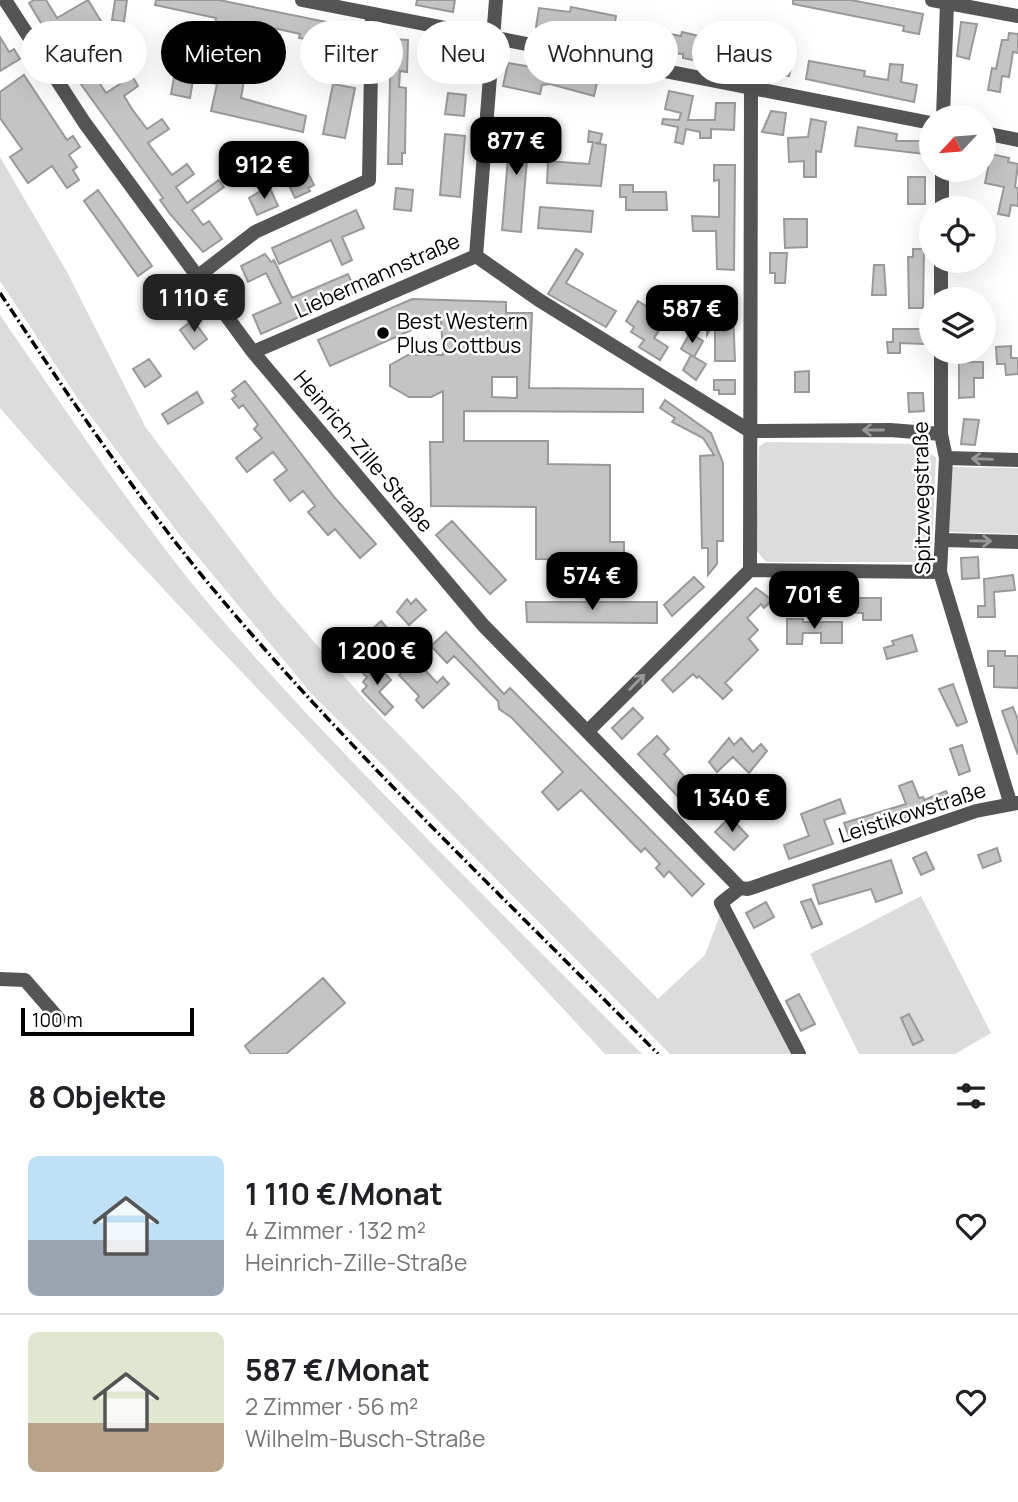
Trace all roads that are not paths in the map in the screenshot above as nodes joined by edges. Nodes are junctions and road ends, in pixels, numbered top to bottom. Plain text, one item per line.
1 (5, 0) edge
2 (302, 0) edge
3 (496, 0) edge
4 (932, 0) edge
5 (947, 3) junction
6 (372, 14) junction
7 (1018, 16) edge
8 (494, 21) edge
9 (417, 23) edge
10 (510, 41) edge
11 (489, 84) edge
12 (751, 88) junction
13 (943, 105) edge
14 (919, 120) edge
15 (996, 135) edge
16 (1018, 140) edge
17 (476, 256) junction
18 (197, 277) junction
19 (253, 352) junction
20 (941, 364) edge
21 (750, 431) junction
22 (941, 434) junction
23 (946, 458) junction
24 (1018, 460) edge
25 (943, 540) junction
26 (1018, 542) edge
27 (750, 570) junction
28 (940, 572) junction
29 (589, 730) junction
30 (1014, 803) edge
31 (740, 888) junction
32 (0, 979) edge
33 (59, 1019) dead end
34 (799, 1054) edge

1 - 18 street, Heinrich-Zille-Straße
2 - 6 street
3 - 8 street, Liebermannstraße
4 - 5 street
5 - 7 street
5 - 13 street
6 - 9 street
6 - 18 street
10 - 12 street
11 - 17 street, Liebermannstraße
12 - 14 street
12 - 21 street
15 - 16 street
17 - 19 street, Liebermannstraße
17 - 21 street
18 - 19 street, Heinrich-Zille-Straße
19 - 29 street, Heinrich-Zille-Straße
20 - 22 street, Spitzwegstraße
22 -> 21 street
21 - 27 street
22 - 23 street, Spitzwegstraße
24 -> 23 street
23 - 25 street, Spitzwegstraße
25 -> 26 street
25 - 28 street, Spitzwegstraße
27 - 28 street
29 -> 27 street
28 - 30 street, Spitzwegstraße
29 - 31 street, Heinrich-Zille-Straße
30 - 31 street, Leistikowstraße
31 - 34 street
32 - 33 street

